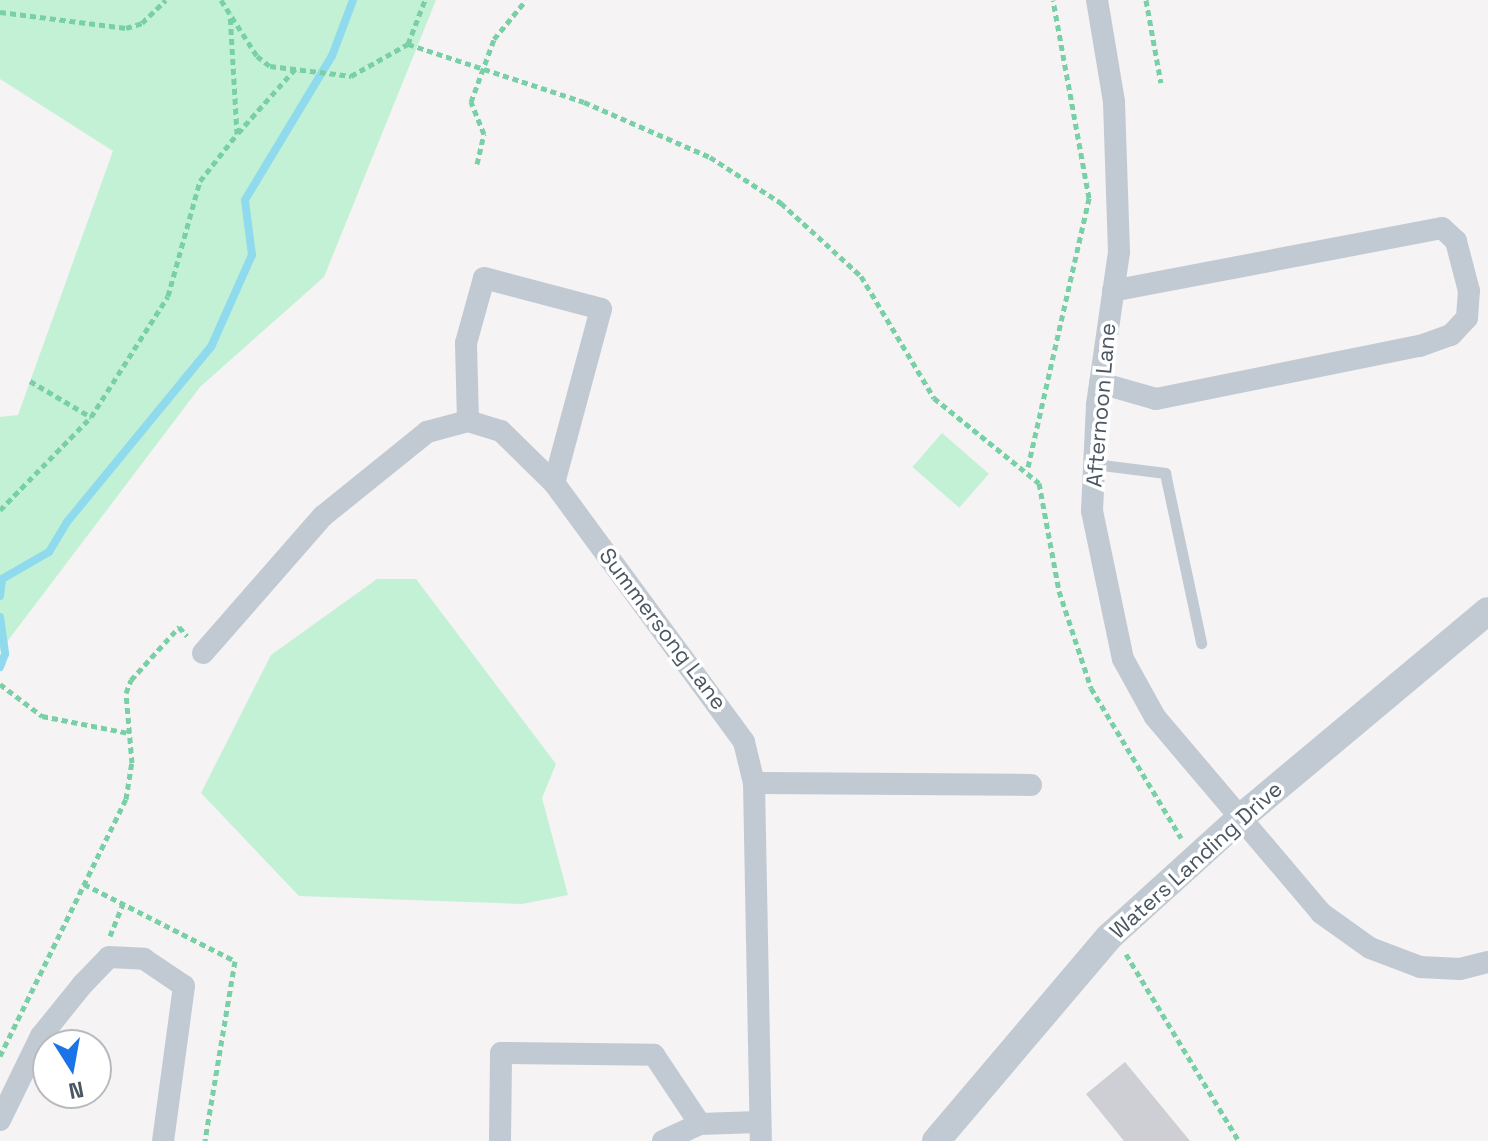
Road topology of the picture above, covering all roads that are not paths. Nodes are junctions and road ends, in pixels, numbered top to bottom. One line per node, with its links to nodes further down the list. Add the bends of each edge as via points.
1 (1097, 0): 2 (street, Afternoon Lane, via 1114,102 1119,252)
2 (1113, 291): 3 (street, Afternoon Lane); 3 (street, via 1442,228 1456,241 1469,291 1467,318 1451,335 1420,346 1156,399)
3 (1100, 383): 5 (street, Afternoon Lane)
4 (468, 421): 6 (street, Summersong Lane, via 501,431); 6 (street, via 466,343 484,278 601,309); 9 (street, via 427,432 323,516)
5 (1094, 464): 8 (lane, via 1165,473); 12 (street, Afternoon Lane, via 1092,511 1123,659 1155,717)
6 (554, 483): 10 (street, Summersong Lane, via 724,709 744,742)
7 (1488, 611): 12 (street, Waters Landing Drive)
8 (1201, 643)
9 (203, 653)
10 (754, 783): 11 (street); 16 (street, Summersong Lane)
11 (1031, 785)
12 (1239, 819): 13 (street, Afternoon Lane, via 1321,913 1370,948 1420,967 1460,969); 20 (street, Waters Landing Drive, via 1109,937)
13 (1488, 962)
14 (0, 1120): 17 (street, via 41,1036 83,984 109,957 144,959 184,986)
15 (700, 1124): 16 (street, Summersong Lane); 18 (street, via 654,1055 501,1053); 19 (street, Summersong Lane)
16 (760, 1132)
17 (163, 1141)
18 (500, 1141)
19 (663, 1141)
20 (936, 1141)

